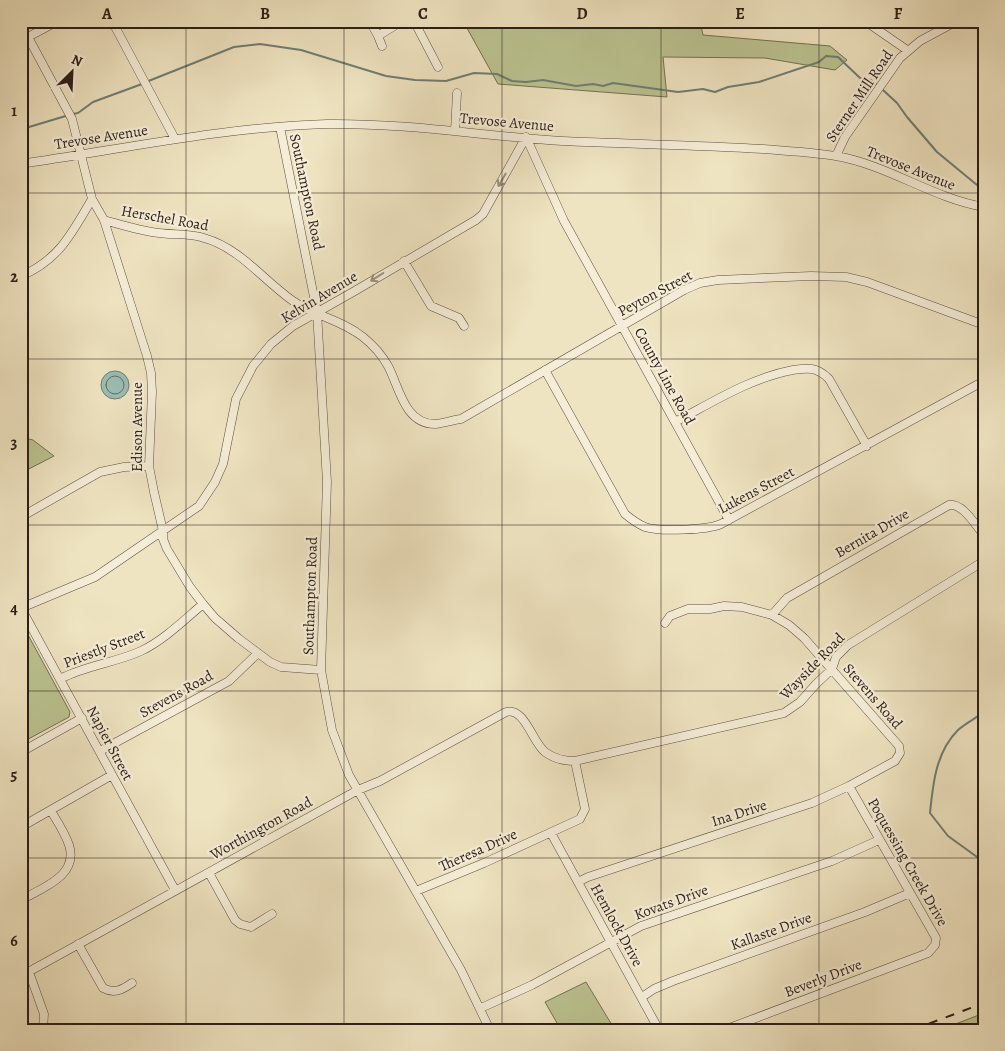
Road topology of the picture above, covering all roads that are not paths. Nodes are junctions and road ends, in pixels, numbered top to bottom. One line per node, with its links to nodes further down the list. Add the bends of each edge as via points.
1 (58, 21): 8 (street)
2 (112, 21): 17 (street)
3 (370, 21): 9 (street)
4 (402, 21): 9 (street)
5 (414, 21): 12 (street)
6 (865, 21): 11 (street)
7 (957, 21): 11 (street, Sterner Mill Road)
8 (25, 34): 18 (street, Edison Avenue, via 71,116)
9 (378, 36): 10 (street)
10 (382, 46)
11 (907, 50): 19 (street, Sterner Mill Road, via 845,137)
12 (438, 67)
13 (457, 93): 15 (street)
14 (280, 127): 15 (street, Trevose Avenue, via 359,124); 17 (street, Trevose Avenue); 26 (street, Southampton Road)
15 (455, 131): 16 (street, Trevose Avenue)
16 (526, 137): 19 (street, Trevose Avenue, via 748,148); 24 (street, Kelvin Avenue, one-way to 24, via 483,214); 29 (street, County Line Road, via 564,221)
17 (175, 139): 18 (street, Trevose Avenue)
18 (81, 155): 20 (street, Trevose Avenue); 21 (street, Edison Avenue)
19 (836, 156): 22 (street, Trevose Avenue, via 870,164 946,197)
20 (21, 164)
21 (92, 199): 23 (street, Edison Avenue); 25 (street, via 62,248 48,261)
22 (984, 207)
23 (104, 220): 26 (street, Herschel Road, via 146,232 194,236 217,242 238,255 293,301); 35 (street, Edison Avenue, via 151,373)
24 (404, 261): 26 (street, Kelvin Avenue, one-way to 26); 28 (street, via 431,306 459,318)
25 (21, 276)
26 (317, 312): 32 (street, Herschel Road, via 351,328 372,346 388,366 404,404); 38 (street, Kelvin Avenue, via 271,344 253,366 236,399 223,464 215,482 199,506); 47 (street, Southampton Road, via 327,482)
27 (984, 325): 29 (street, Peyton Street, via 862,280 826,276 706,282 684,290)
28 (464, 326)
29 (622, 326): 30 (street, Peyton Street); 33 (street, County Line Road)
30 (545, 370): 32 (street, Peyton Street, via 461,419 435,424); 37 (street, Lukens Street, via 630,519 658,529 714,527)
31 (984, 381): 34 (street, Lukens Street)
32 (417, 417)
33 (675, 422): 34 (street, via 757,380 810,368 829,379); 37 (street, County Line Road)
34 (867, 446): 37 (street, Lukens Street)
35 (149, 466): 36 (street, via 100,472); 38 (street, Edison Avenue)
36 (21, 517)
37 (729, 520)
38 (163, 531): 41 (street, Edison Avenue, via 167,549); 42 (street, Kelvin Avenue, via 95,577)
39 (984, 535): 43 (street, Bernita Drive, via 961,509 949,504 787,598)
40 (984, 561): 46 (street, Wayside Road, via 848,645 836,658)
41 (203, 604): 45 (street, Edison Avenue); 48 (street, Priestly Street, via 157,642 139,652 76,671)
42 (21, 608): 48 (street, Napier Street)
43 (772, 615): 44 (street, Stevens Road, via 724,606 681,611 670,616); 46 (street, Stevens Road, via 804,638)
44 (666, 623)
45 (258, 653): 47 (street, Edison Avenue, via 281,667); 50 (street, Stevens Road, via 229,681)
46 (832, 669): 52 (street, Stevens Road, via 899,746); 53 (street, Wayside Road, via 800,702 784,713)
47 (322, 670): 56 (street, Southampton Road, via 332,730)
48 (60, 680): 49 (street, Napier Street)
49 (82, 718): 50 (street, Napier Street); 51 (street)
50 (100, 751): 54 (street, Napier Street)
51 (21, 752)
52 (900, 754): 55 (street, Ina Drive, via 895,761)
53 (575, 761): 56 (street, Worthington Road, via 545,752 524,721 511,710); 59 (street, via 585,812 580,819)
54 (112, 775): 57 (street); 63 (street, Napier Street)
55 (849, 786): 60 (street, Poquessing Creek Drive); 62 (street, Ina Drive, via 812,803)
56 (358, 790): 61 (street, Worthington Road); 64 (street, Southampton Road)
57 (51, 810): 58 (street); 66 (street, via 69,844 69,864 63,875)
58 (21, 827)
59 (551, 833): 62 (street, Hemlock Drive); 64 (street, Theresa Drive)
60 (879, 840): 65 (street, Poquessing Creek Drive); 68 (street, Kovats Drive, via 832,861 641,926)
61 (208, 873): 63 (street, Worthington Road); 67 (street, via 240,924 251,927)
62 (578, 882): 68 (street, Hemlock Drive)
63 (175, 890): 69 (street, Worthington Road)
64 (416, 891): 74 (street, Southampton Road)
65 (910, 893): 70 (street, Poquessing Creek Drive, via 936,938); 73 (street, Kallaste Drive, via 673,981)
66 (21, 900)
67 (272, 914)
68 (610, 942): 73 (street, Hemlock Drive); 74 (street, Kovats Drive, via 532,985)
69 (78, 944): 71 (street, Worthington Road); 72 (street, via 103,988 115,992)
70 (931, 951): 78 (street, Beverly Drive)
71 (25, 974): 75 (street, via 44,1014)
72 (132, 983)
73 (642, 997): 77 (street, Hemlock Drive)
74 (480, 1008): 76 (street, Southampton Road)
75 (43, 1030)
76 (490, 1030)
77 (659, 1030)
78 (724, 1030)

